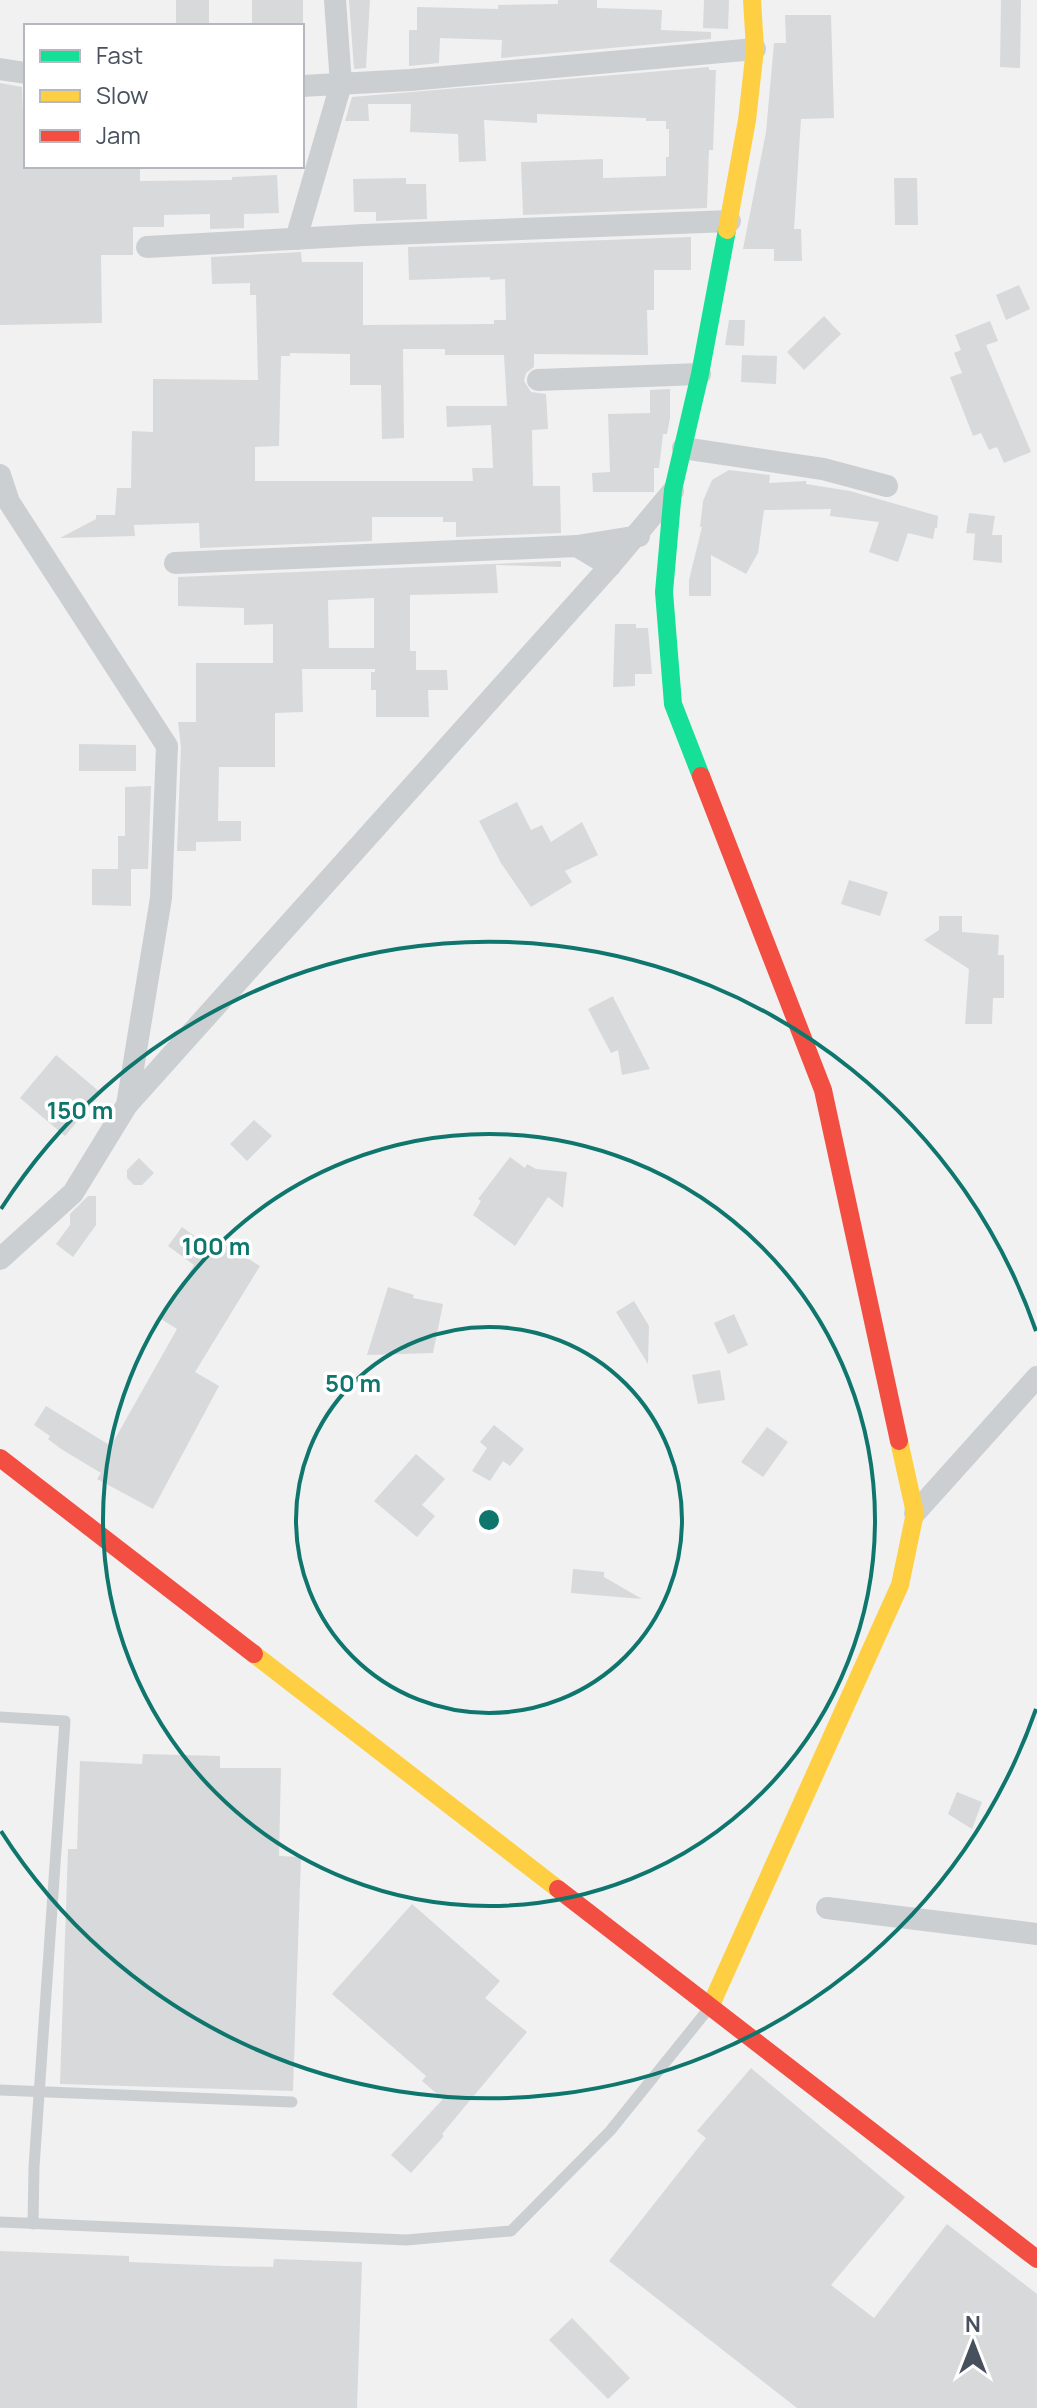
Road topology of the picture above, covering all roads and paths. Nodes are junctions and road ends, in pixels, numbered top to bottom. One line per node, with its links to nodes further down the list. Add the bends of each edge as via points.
1 (335, 0): 6 (street)
2 (752, 0): 3 (street)
3 (755, 49): 6 (street); 8 (street)
4 (0, 69): 5 (street)
5 (24, 73)
6 (341, 84): 7 (street); 9 (street)
7 (304, 86)
8 (730, 221): 9 (street); 11 (street)
9 (296, 239): 10 (street)
10 (147, 247)
11 (700, 374): 12 (street); 13 (street)
12 (538, 380)
13 (683, 448): 15 (street, via 823,469); 16 (street)
14 (0, 475): 22 (street, via 9,502 167,746 161,898)
15 (887, 486)
16 (673, 490): 17 (street); 18 (street)
17 (669, 533): 18 (street); 26 (street, via 664,592 673,704 823,1090)
18 (635, 536): 19 (street); 21 (street)
19 (577, 546): 20 (street); 21 (street)
20 (175, 563)
21 (610, 566): 22 (street)
22 (127, 1105): 23 (street, via 73,1193)
23 (0, 1259)
24 (1037, 1377): 26 (street)
25 (0, 1458): 30 (street)
26 (915, 1513): 30 (street, via 900,1585)
27 (0, 1717): 32 (lane, via 65,1721)
28 (827, 1908): 29 (street)
29 (1037, 1934)
30 (710, 2007): 35 (lane, via 610,2131 511,2231 406,2240); 36 (street)
31 (0, 2090): 32 (lane)
32 (40, 2091): 33 (lane); 35 (lane)
33 (292, 2102)
34 (0, 2222): 35 (lane)
35 (33, 2224)
36 (1037, 2259)

